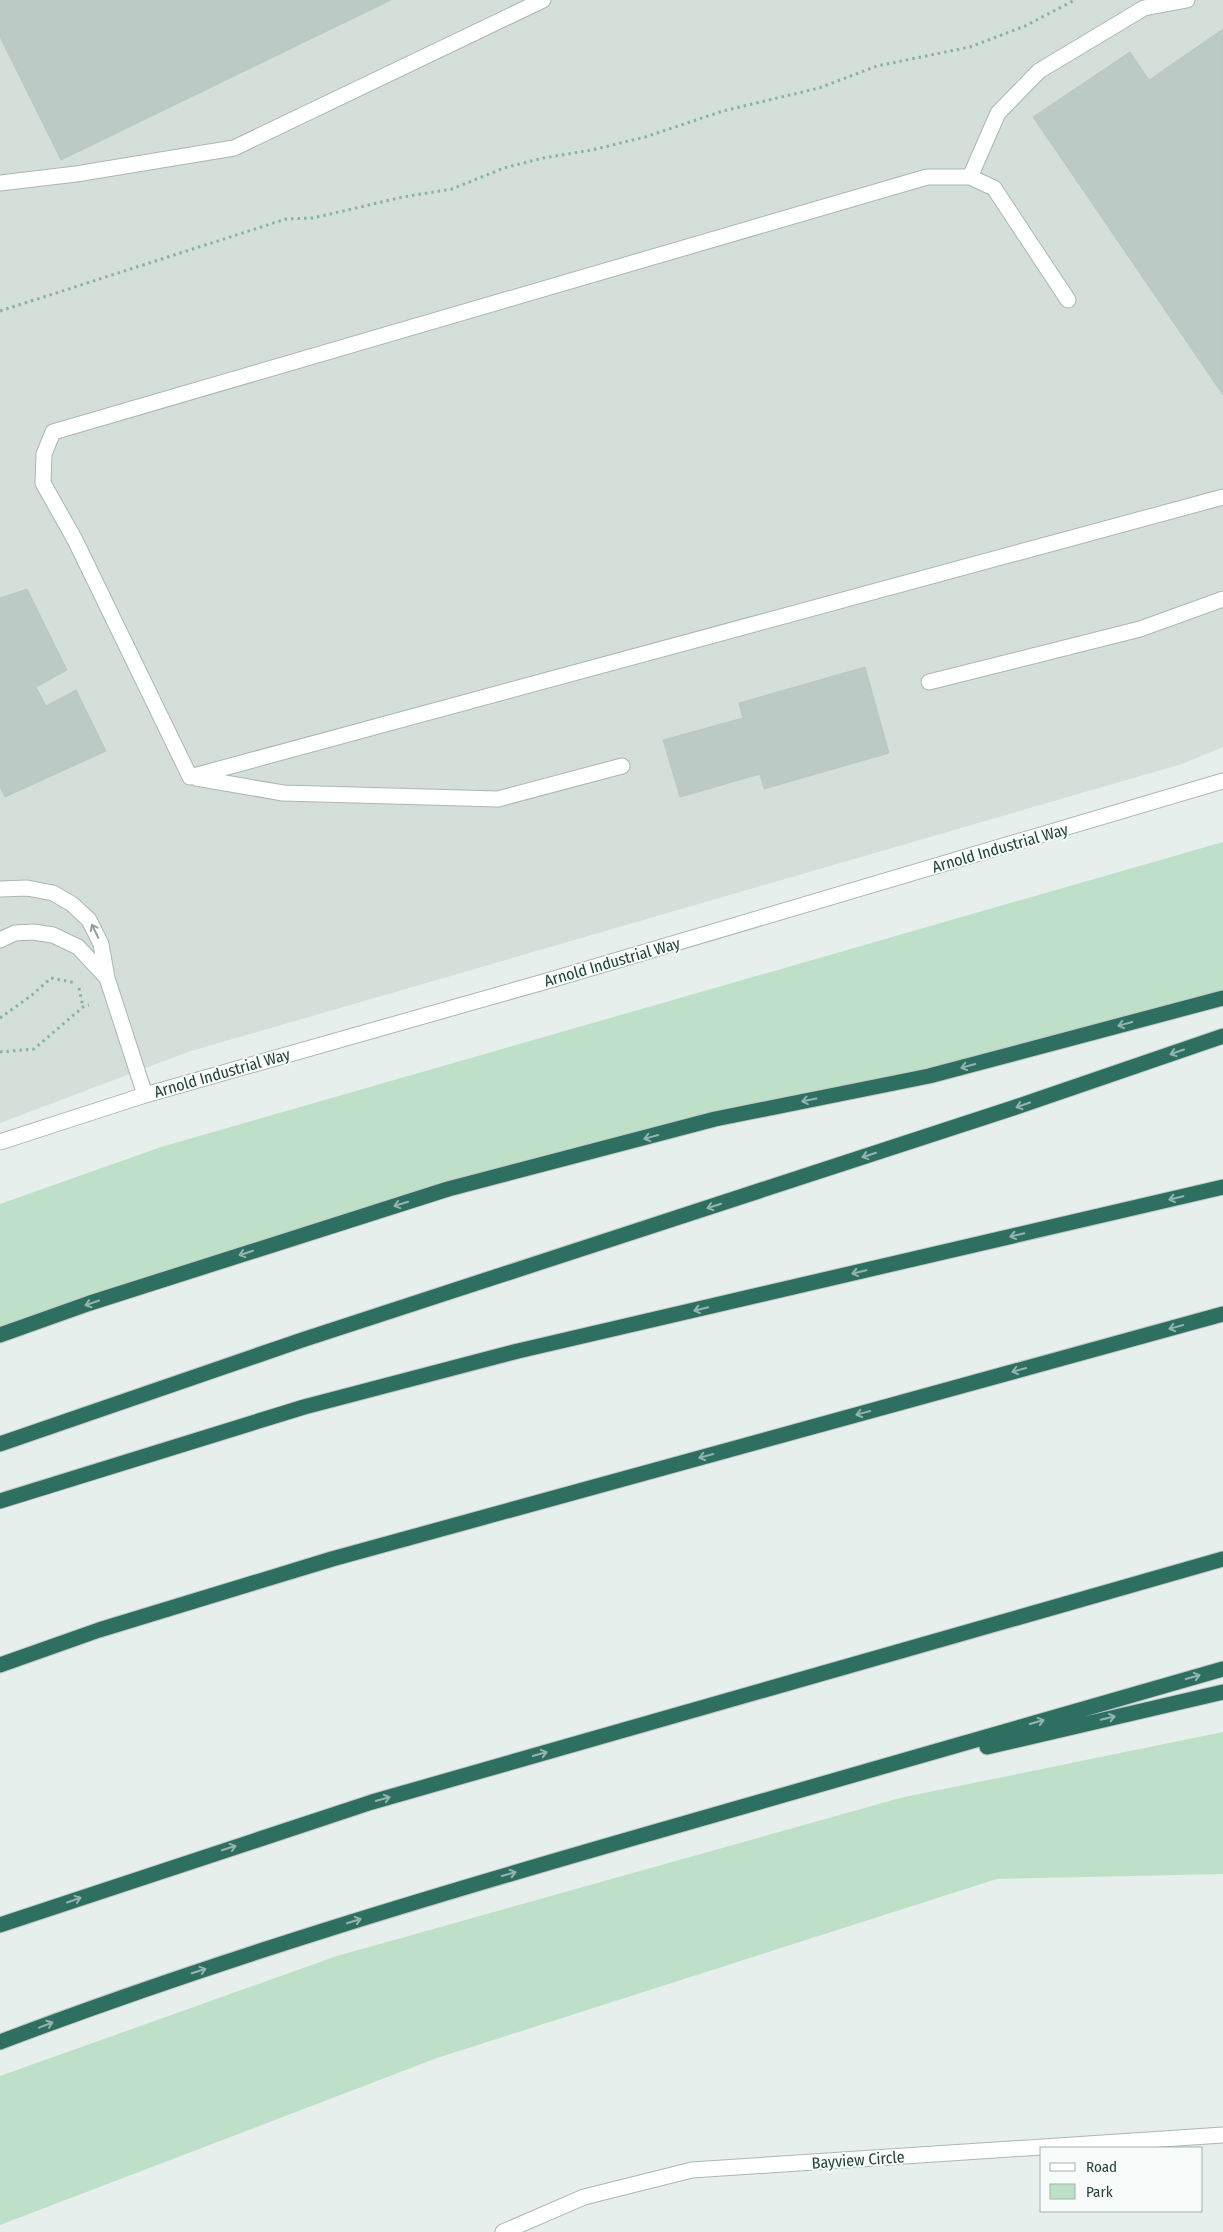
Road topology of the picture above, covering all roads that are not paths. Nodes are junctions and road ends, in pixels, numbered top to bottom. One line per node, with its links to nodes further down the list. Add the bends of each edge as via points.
1 (543, 0): 4 (street, via 234,148)
2 (1187, 0): 3 (street, via 1144,8 1039,71 998,113)
3 (970, 177): 5 (street, via 994,188); 10 (street, via 926,177 53,432 44,454 43,483)
4 (0, 183)
5 (1068, 300)
6 (1223, 497): 10 (street)
7 (1223, 599): 8 (street, via 1140,629)
8 (929, 682)
9 (622, 766): 10 (street, via 498,799 283,793)
10 (190, 777)
11 (1223, 782): 17 (street, Arnold Industrial Way, via 556,979)
12 (0, 890): 14 (street, one-way to 12, via 101,944 89,920 72,904 53,893 27,888)
13 (0, 940): 14 (street, via 15,933 53,936 78,947)
14 (107, 978): 17 (street)
15 (1223, 998): 21 (highway, one-way to 21, via 929,1076 715,1120 448,1189 90,1303)
16 (1223, 1036): 22 (highway, one-way to 22, via 1014,1108 293,1343)
17 (145, 1095): 18 (street, Arnold Industrial Way)
18 (0, 1142)
19 (1223, 1187): 23 (highway, one-way to 23, via 508,1353 304,1407)
20 (1223, 1314): 25 (highway, one-way to 25, via 332,1559 99,1630)
21 (0, 1335)
22 (0, 1444)
23 (0, 1501)
24 (1223, 1560): 29 (highway, one-way to 24, via 372,1802)
25 (0, 1665)
26 (1223, 1669): 28 (highway, one-way to 26)
27 (1223, 1692): 28 (highway, one-way to 27)
28 (789, 1794): 30 (highway, one-way to 28, via 93,2007 302,1937)
29 (0, 1925)
30 (0, 2042)
31 (1223, 2135): 33 (street, Bayview Circle)
32 (1040, 2147): 34 (street, Bayview Circle, via 692,2170 584,2197)
33 (1041, 2147)
34 (503, 2232)

